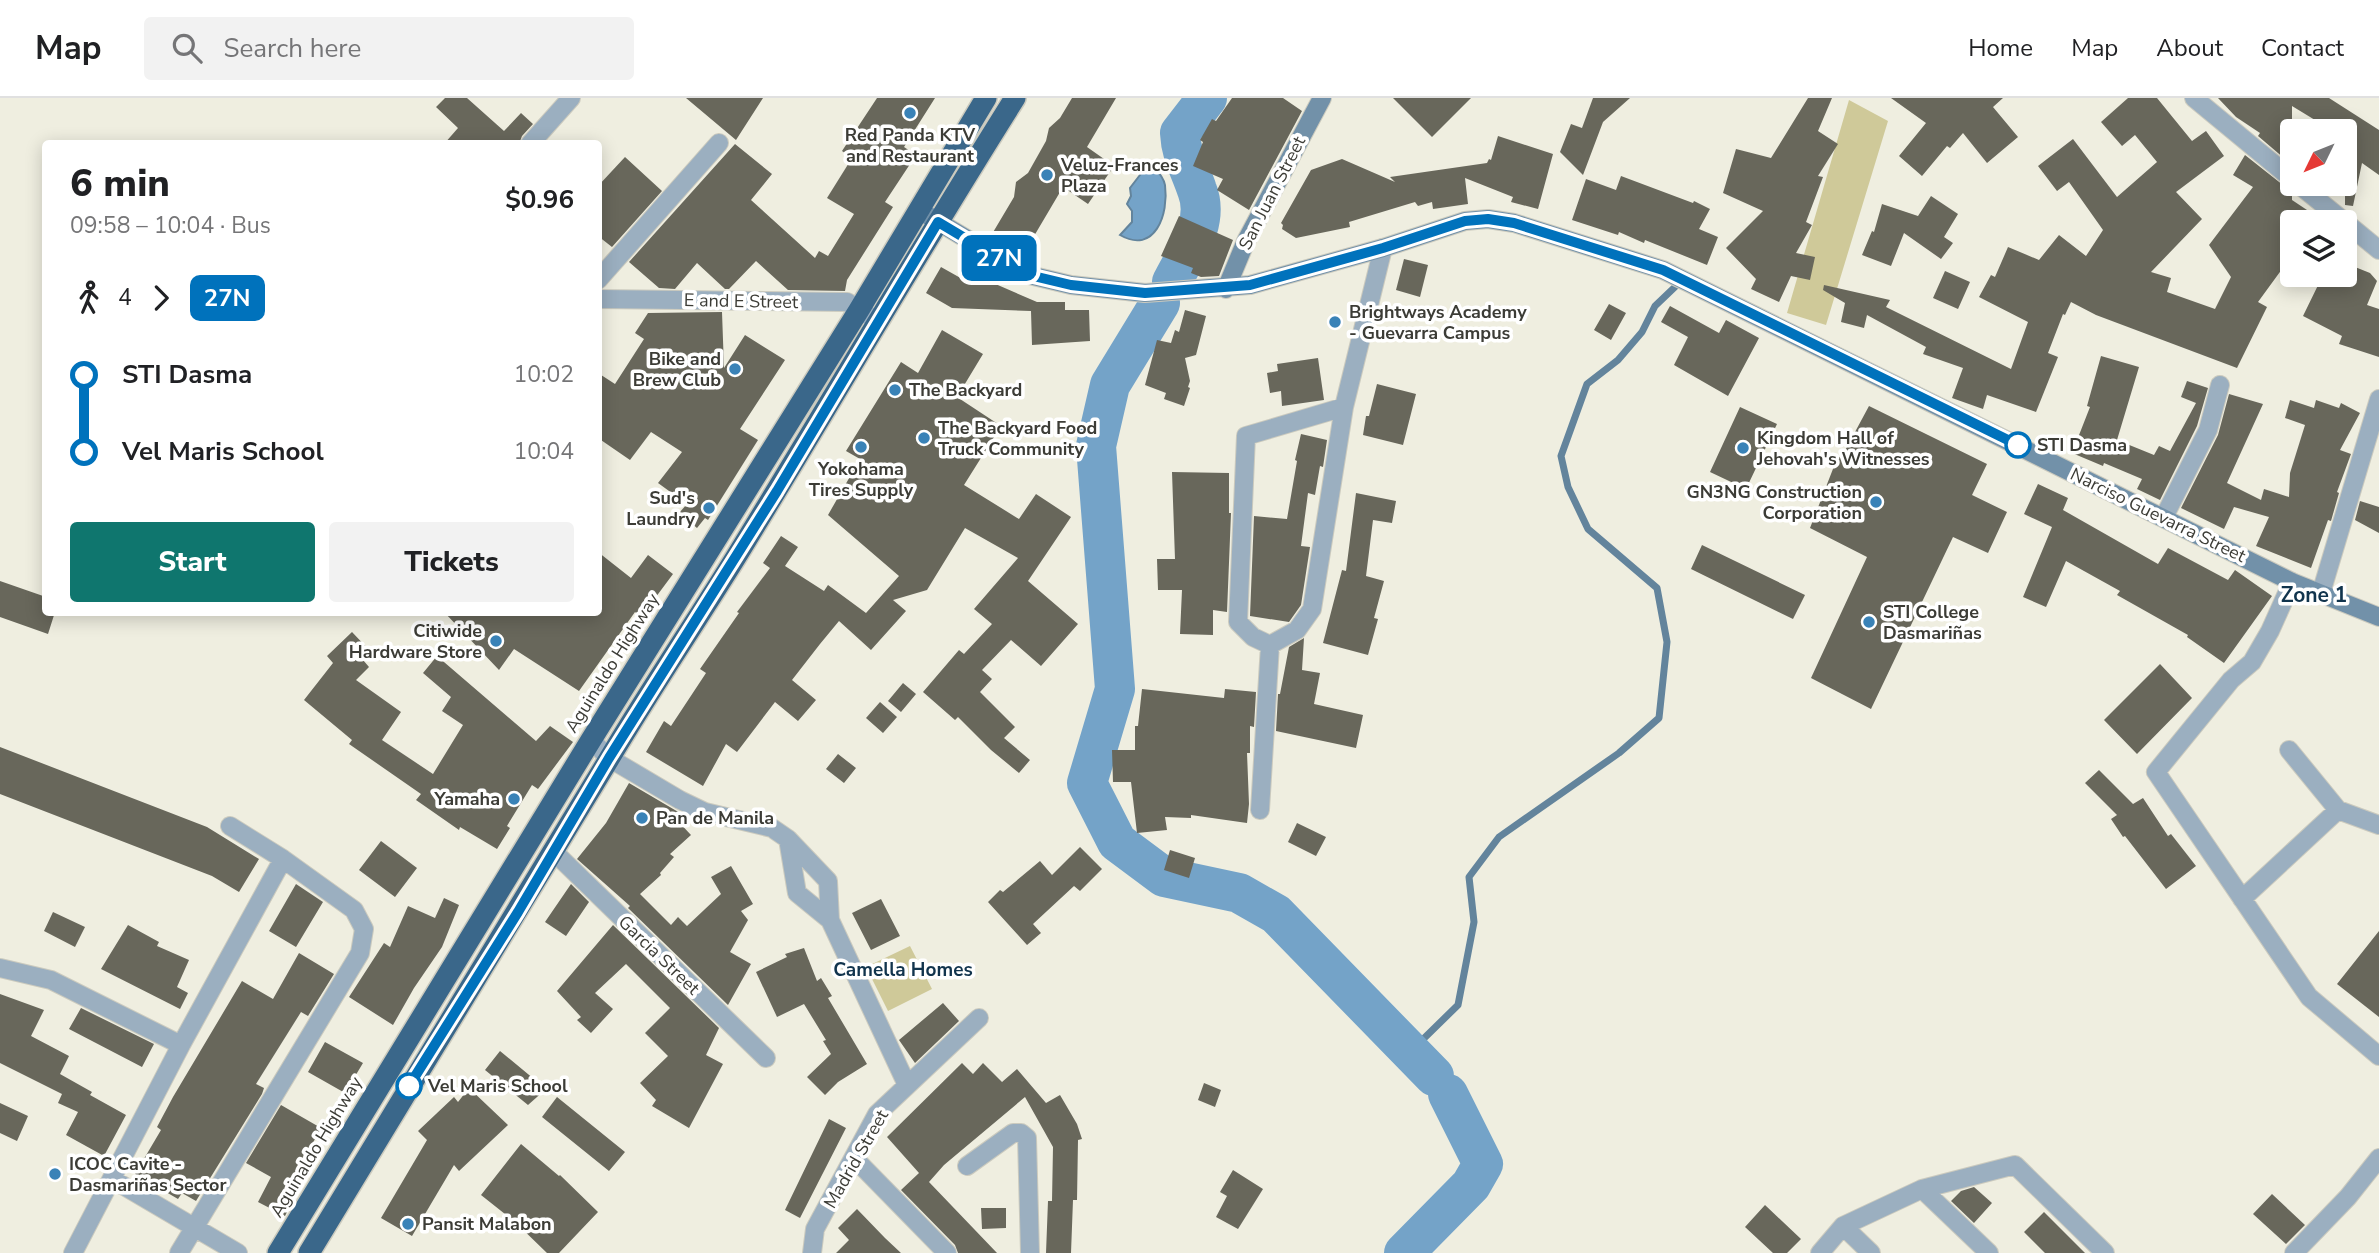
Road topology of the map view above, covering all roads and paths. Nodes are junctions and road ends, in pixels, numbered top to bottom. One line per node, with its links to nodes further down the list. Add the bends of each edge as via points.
1 (571, 98): 6 (street)
2 (986, 98): 10 (highway, Aguinaldo Highway)
3 (1014, 98): 12 (highway, Aguinaldo Highway)
4 (1322, 98): 17 (street, San Juan Street, via 1246,241)
5 (2194, 98): 8 (street)
6 (534, 140)
7 (719, 143): 16 (street)
8 (2280, 169)
9 (2313, 196): 11 (street)
10 (918, 210): 12 (street, Narciso Guevarra Street); 19 (highway, Aguinaldo Highway)
11 (2330, 210)
12 (938, 222): 17 (street, Narciso Guevarra Street, via 1025,274 1051,281 1145,293); 19 (highway, Aguinaldo Highway)
13 (2357, 232): 15 (street)
14 (1383, 248): 17 (street, Narciso Guevarra Street); 22 (street); 23 (street, Narciso Guevarra Street, via 1465,221 1488,219 1663,270)
15 (2379, 250)
16 (602, 276)
17 (1226, 289)
18 (602, 299): 19 (street, E and E Street, via 847,302)
19 (869, 315): 28 (highway, Aguinaldo Highway); 30 (highway, Aguinaldo Highway, via 736,557)
20 (2220, 385): 23 (street, via 2208,430)
21 (2378, 403): 25 (street)
22 (1344, 407): 27 (street, via 1312,609 1297,630); 27 (street, via 1246,436 1238,622)
23 (2164, 517): 24 (street, Narciso Guevarra Street)
24 (2292, 582): 25 (street, Narciso Guevarra Street); 38 (street, via 2252,662 2231,680 2156,772)
25 (2321, 593): 26 (street, Narciso Guevarra Street)
26 (2379, 617)
27 (1270, 645): 31 (street)
28 (591, 740): 30 (street); 56 (highway, Aguinaldo Highway)
29 (2289, 750): 32 (street)
30 (609, 758): 35 (street, via 705,811 772,828); 36 (highway, Aguinaldo Highway)
31 (1260, 810)
32 (2338, 810): 33 (street); 38 (street)
33 (2379, 825)
34 (229, 826): 37 (street)
35 (788, 839): 39 (street, via 828,881); 39 (street, via 797,893)
36 (552, 851): 44 (street, Garcia Street); 57 (highway, Aguinaldo Highway)
37 (283, 859): 42 (street); 52 (street, via 355,910 364,929 360,953)
38 (2242, 899): 43 (street, via 2309,997)
39 (830, 920): 45 (street)
40 (0, 968): 42 (street, via 51,980)
41 (979, 1018): 45 (street, Madrid Street)
42 (181, 1045): 49 (street)
43 (2379, 1056)
44 (766, 1058)
45 (907, 1085): 47 (street, Madrid Street, via 877,1114)
46 (2379, 1158): 65 (street)
47 (855, 1159): 58 (street, Madrid Street, via 816,1229); 59 (street)
48 (967, 1166): 60 (street, via 1013,1133 1027,1138)
49 (112, 1179): 52 (street); 53 (street)
50 (1922, 1189): 51 (street); 63 (street); 64 (street, via 2015,1165)
51 (1843, 1226): 61 (street); 62 (street)
52 (195, 1228): 54 (street); 55 (street)
53 (72, 1253)
54 (179, 1253)
55 (238, 1253)
56 (278, 1253)
57 (309, 1253)
58 (812, 1253)
59 (947, 1253)
60 (1030, 1253)
61 (1820, 1253)
62 (1871, 1253)
63 (1989, 1253)
64 (2105, 1253)
65 (2294, 1253)

